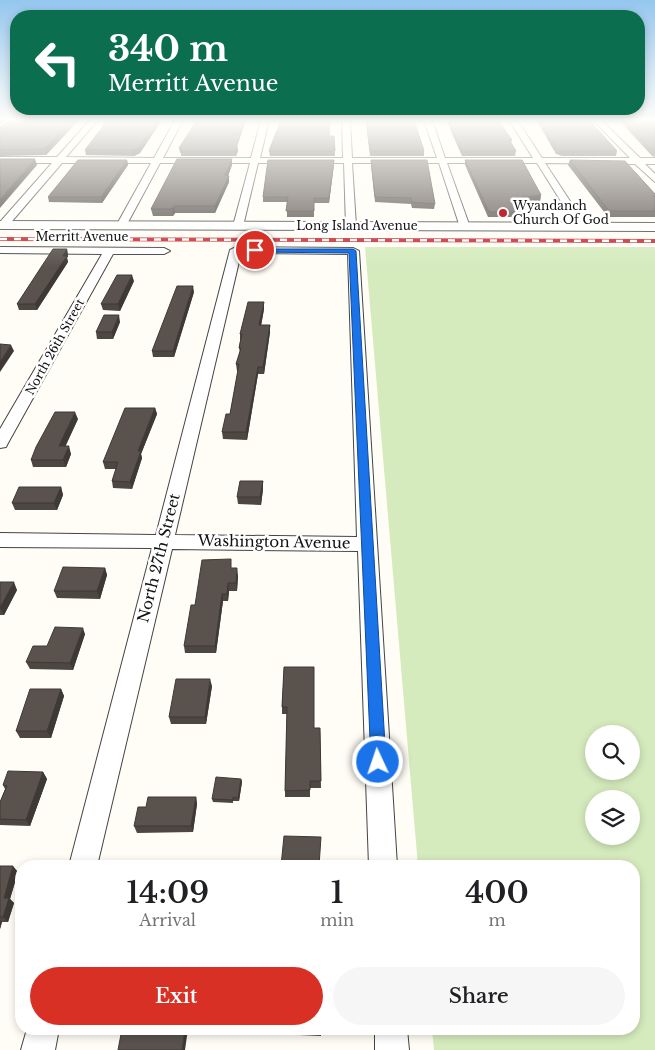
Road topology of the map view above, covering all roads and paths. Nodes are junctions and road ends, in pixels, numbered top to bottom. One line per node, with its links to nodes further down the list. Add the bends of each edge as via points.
1 (52, 169): 9 (street)
2 (152, 169): 10 (street)
3 (253, 169): 11 (street)
4 (348, 169): 12 (street)
5 (445, 169): 13 (street)
6 (545, 169): 14 (street)
7 (646, 169): 8 (street)
8 (655, 179)
9 (1, 225): 10 (street, Long Island Avenue)
10 (121, 226): 11 (street, Long Island Avenue)
11 (238, 226): 12 (street, Long Island Avenue)
12 (351, 226): 13 (street, Long Island Avenue)
13 (464, 226): 14 (street, Long Island Avenue)
14 (582, 227): 15 (street, Long Island Avenue)
15 (655, 227)
16 (0, 250): 17 (street, Merritt Avenue)
17 (108, 251): 18 (street, Merritt Avenue); 20 (street, North 26th Street)
18 (164, 251)
19 (353, 251): 22 (street, North 27th Street, via 236,250); 23 (street)
20 (0, 443)
21 (0, 540): 22 (street, Washington Avenue)
22 (164, 541): 23 (street, Washington Avenue); 24 (street, North 27th Street)
23 (368, 544): 25 (street)
24 (84, 860)
25 (383, 860)
26 (42, 1035): 28 (street)
27 (391, 1035): 29 (street)
28 (38, 1050)
29 (392, 1050)

